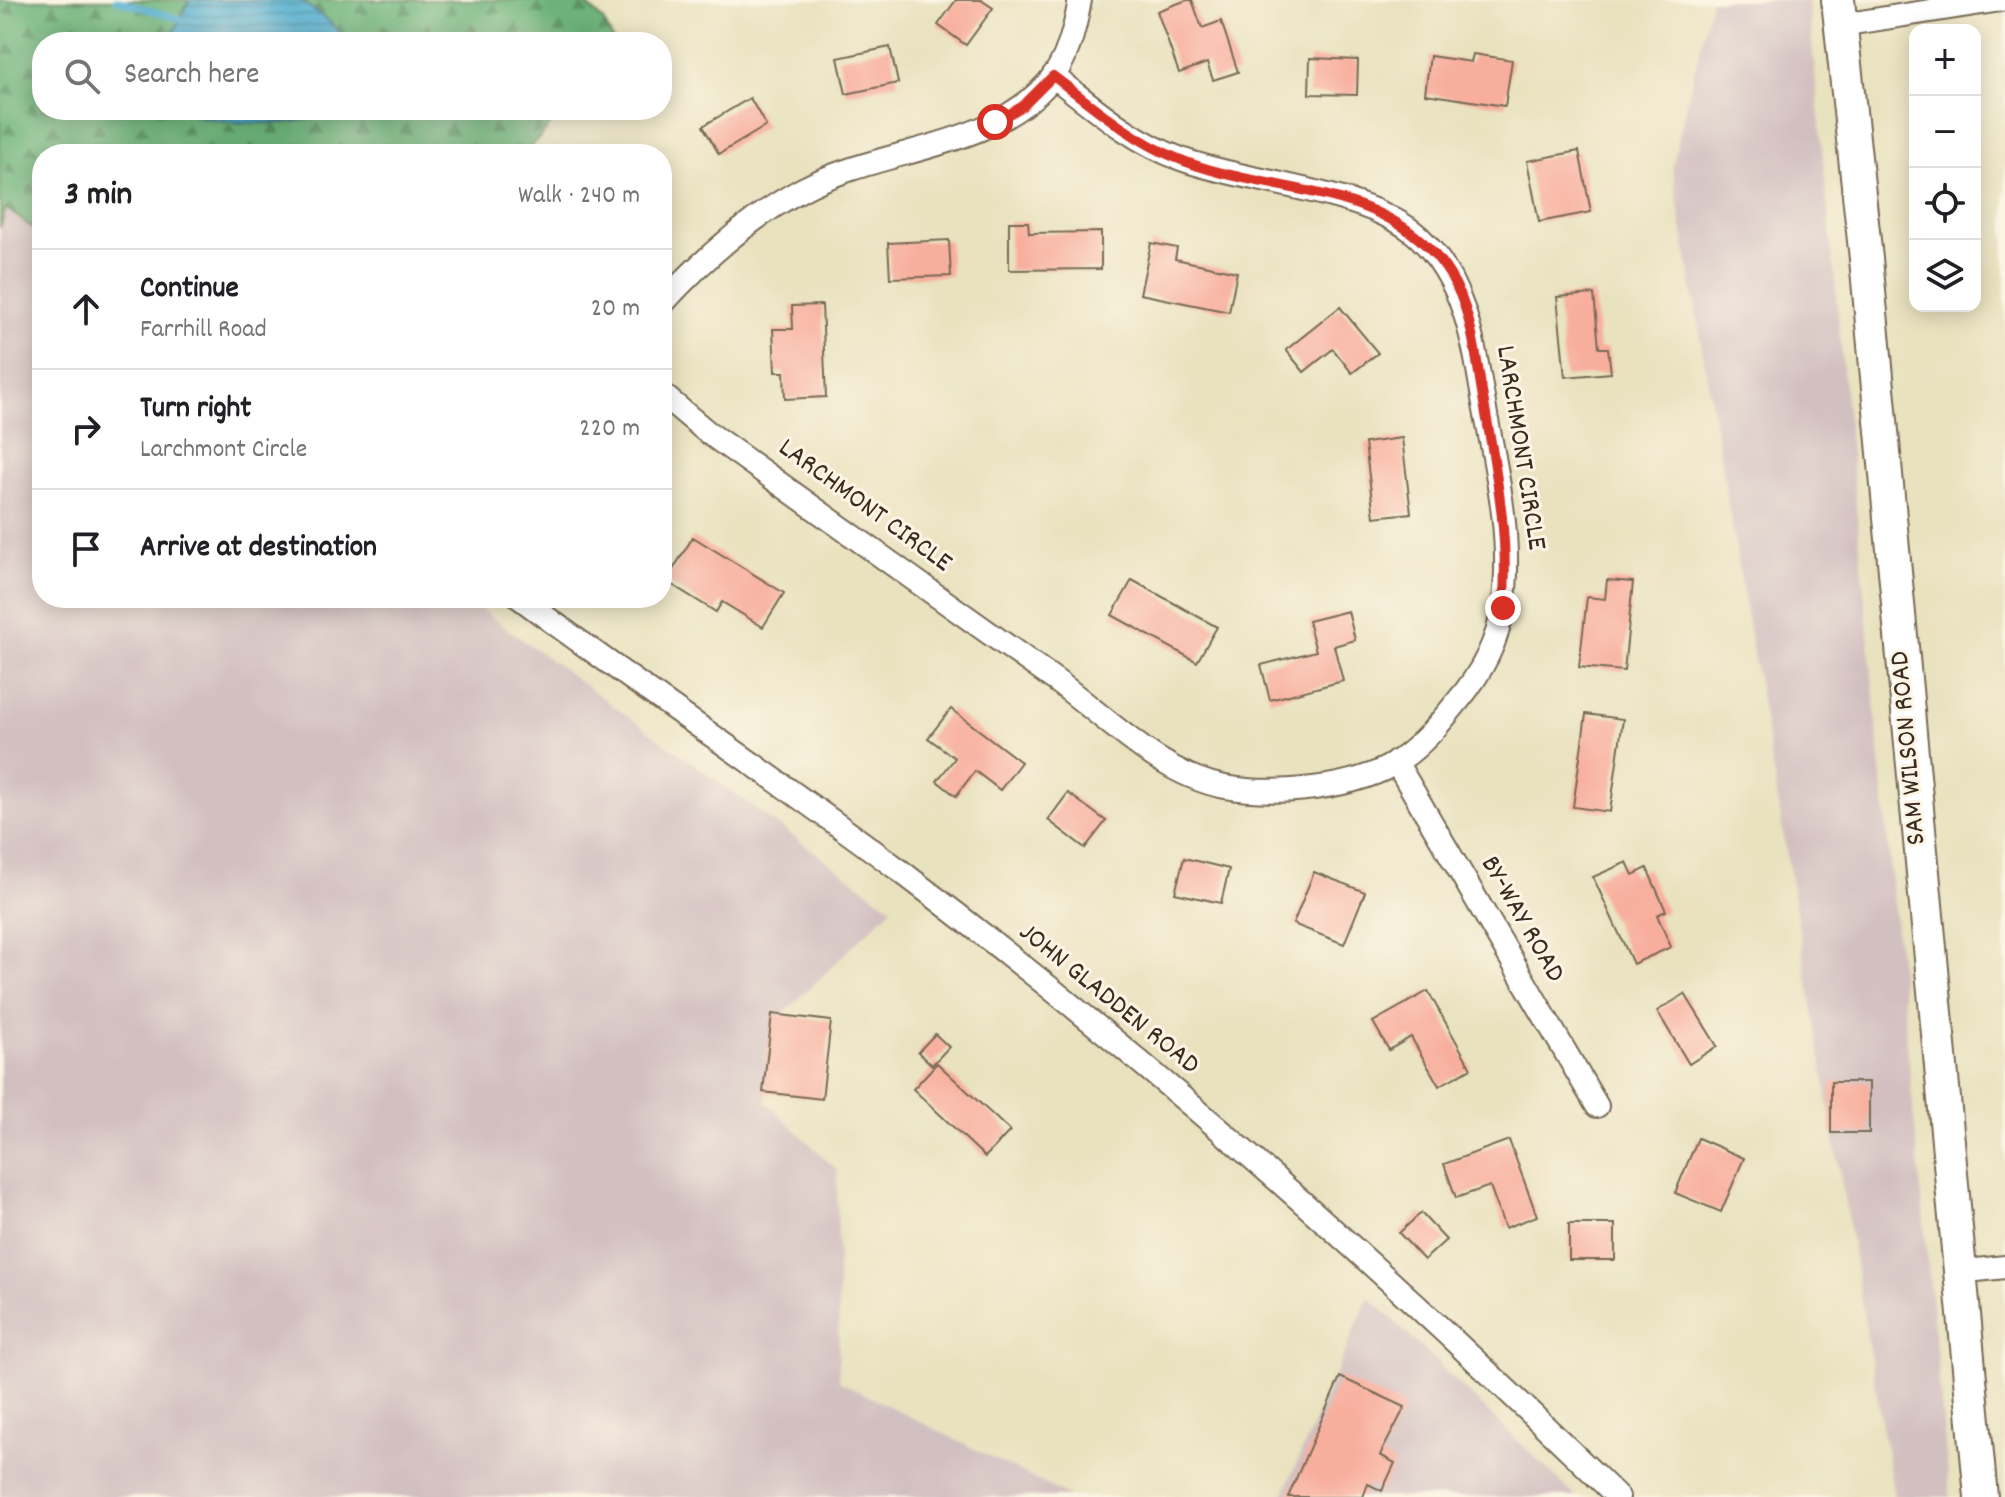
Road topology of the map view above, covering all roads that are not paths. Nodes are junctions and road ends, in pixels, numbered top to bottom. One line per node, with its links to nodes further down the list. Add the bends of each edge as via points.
1 (1080, 0): 4 (street)
2 (2001, 0): 3 (street)
3 (1839, 12): 11 (street, SAM WILSON ROAD)
4 (1053, 76): 5 (street, via 1023,106 995,122 804,189 740,230); 8 (street, LARCHMONT CIRCLE, via 1112,121 1174,157 1374,208 1420,238 1451,275 1472,338 1493,451 1505,544 1503,608 1484,665 1470,687 1434,731)
5 (672, 295)
6 (672, 402): 8 (street, LARCHMONT CIRCLE, via 1166,763 1194,778 1224,787 1290,790 1361,777)
7 (534, 608): 12 (street, JOHN GLADDEN ROAD, via 896,868 1188,1103 1380,1269)
8 (1396, 762): 9 (street, BY-WAY ROAD)
9 (1597, 1106)
10 (2005, 1267): 11 (street)
11 (1958, 1272): 13 (street, SAM WILSON ROAD)
12 (1618, 1497)
13 (1981, 1497)

